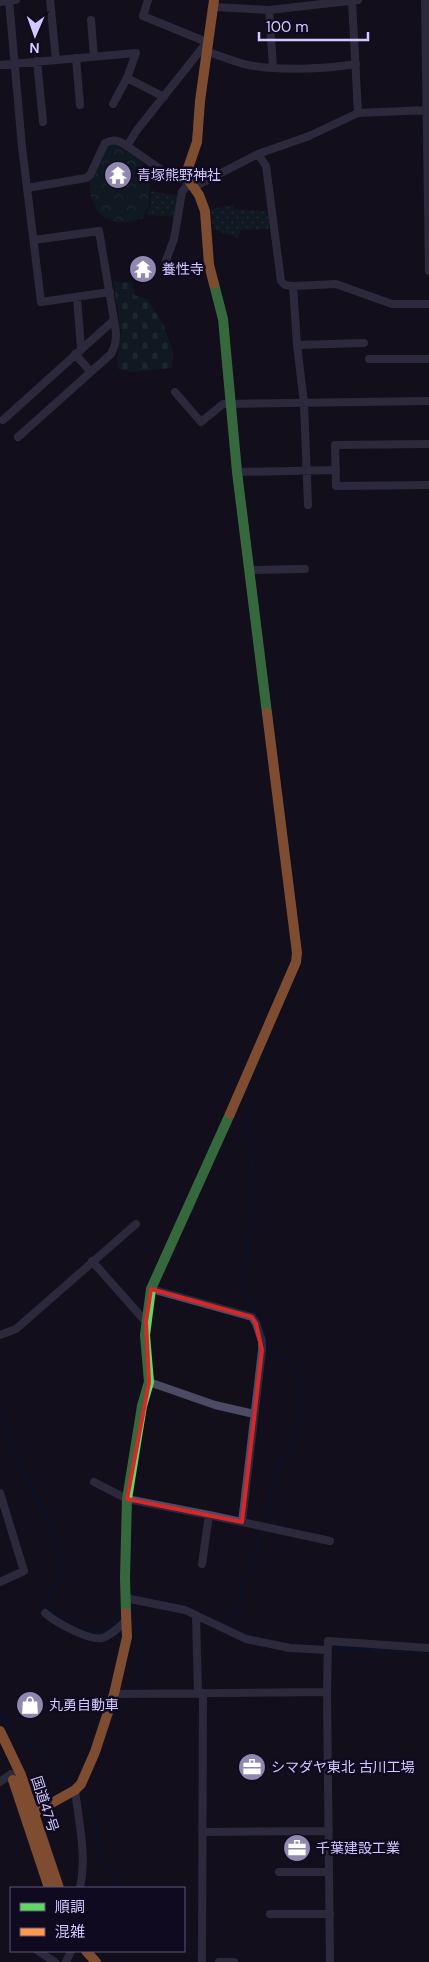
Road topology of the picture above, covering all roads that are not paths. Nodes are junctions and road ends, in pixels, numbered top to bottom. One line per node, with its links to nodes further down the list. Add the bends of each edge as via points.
1 (10, 0): 2 (street); 7 (street); 17 (street)
2 (16, 0)
3 (50, 0): 15 (street)
4 (148, 0): 12 (street, via 144,16)
5 (355, 0): 8 (street); 18 (street)
6 (425, 0): 21 (street)
7 (0, 2)
8 (298, 3): 10 (street)
9 (214, 4): 10 (street); 12 (main road)
10 (269, 10): 20 (street)
11 (91, 20): 13 (street)
12 (208, 48): 20 (street, via 248,64); 23 (street, via 203,47); 31 (main road, via 197,142 187,171)
13 (94, 56): 14 (street); 22 (street, via 136,53)
14 (76, 58): 15 (street); 25 (street)
15 (56, 60): 16 (street)
16 (38, 61): 17 (street); 28 (street)
17 (14, 64): 19 (street); 32 (street)
18 (356, 64): 20 (street); 27 (street)
19 (0, 65)
20 (273, 67)
21 (428, 70): 26 (street)
22 (127, 78): 23 (street); 24 (street)
23 (164, 97): 29 (street)
24 (113, 104)
25 (80, 105)
26 (428, 110): 27 (street); 33 (street)
27 (358, 113): 30 (street, via 309,136)
28 (43, 122)
29 (127, 146): 31 (street, via 163,171); 32 (street, via 120,141 106,142 93,171 86,178)
30 (258, 154): 31 (street); 37 (street, via 266,166 281,281)
31 (192, 184): 35 (street, via 182,192 174,239); 51 (main road, via 205,211 209,266 223,319)
32 (27, 188): 34 (street)
33 (429, 237): 36 (street)
34 (34, 240): 38 (street, via 99,231); 39 (street, via 41,302)
35 (165, 263)
36 (429, 271)
37 (293, 286): 40 (street, via 336,284 392,304); 43 (street)
38 (110, 292): 39 (street); 41 (street)
39 (77, 298): 44 (street)
40 (429, 304)
41 (114, 320): 44 (street); 47 (street, via 114,348)
42 (364, 343): 43 (street)
43 (297, 345): 50 (street)
44 (78, 351): 47 (street); 52 (street)
45 (369, 359): 46 (street)
46 (429, 359)
47 (91, 372): 53 (street)
48 (175, 392): 51 (street, via 201,422 224,404)
49 (429, 401): 50 (street)
50 (304, 403): 51 (street); 55 (street)
51 (230, 404): 57 (main road)
52 (3, 420)
53 (18, 437)
54 (429, 444): 56 (street, via 335,445)
55 (306, 470): 56 (street); 57 (street); 59 (street)
56 (336, 470): 58 (street, via 336,486)
57 (237, 472): 61 (main road)
58 (429, 485)
59 (308, 505)
60 (305, 569): 61 (street)
61 (249, 570): 64 (main road, via 297,945 296,962)
62 (136, 1224): 63 (street)
63 (92, 1261): 65 (street); 66 (street, via 16,1329)
64 (151, 1289): 65 (main road); 68 (street, via 252,1317 262,1341)
65 (146, 1322): 67 (main road)
66 (0, 1335)
67 (148, 1382): 68 (street, via 215,1405); 71 (main road)
68 (254, 1414): 73 (street)
69 (94, 1482): 71 (street)
70 (0, 1493): 76 (street, via 24,1570)
71 (127, 1499): 72 (street); 77 (main road)
72 (209, 1515): 73 (street); 75 (street)
73 (242, 1522): 74 (street)
74 (330, 1541)
75 (202, 1564)
76 (0, 1582)
77 (125, 1598): 79 (main road); 80 (street, via 169,1605)
78 (45, 1613): 79 (street, via 94,1639 108,1636)
79 (126, 1614): 85 (main road, via 125,1649)
80 (196, 1615): 82 (street, via 246,1639 290,1648); 84 (street)
81 (429, 1648): 82 (street, via 328,1641)
82 (327, 1650): 83 (street)
83 (326, 1692): 84 (street); 92 (street)
84 (201, 1693): 85 (street); 93 (street)
85 (114, 1694): 90 (main road, via 95,1752 81,1784)
86 (0, 1731): 91 (main road, 国道47号, via 15,1760)
87 (0, 1750): 88 (main road, 国道47号)
88 (11, 1774): 89 (street); 91 (main road, 国道47号)
89 (0, 1782)
90 (75, 1790): 91 (main road); 98 (street, via 83,1850)
91 (29, 1814): 96 (main road, 国道47号); 97 (main road, 国道47号)
92 (329, 1831): 93 (street); 95 (street)
93 (204, 1832): 104 (street)
94 (279, 1872): 95 (street)
95 (329, 1872): 100 (street)
96 (49, 1887)
97 (59, 1887)
98 (80, 1887)
99 (270, 1914): 100 (street)
100 (330, 1914): 110 (street)
101 (40, 1952): 105 (street)
102 (87, 1952): 106 (main road)
103 (99, 1952): 107 (main road)
104 (203, 1955)
105 (55, 1962)
106 (96, 1962)
107 (107, 1962)
108 (219, 1962): 109 (street)
109 (234, 1962)
110 (330, 1962)

